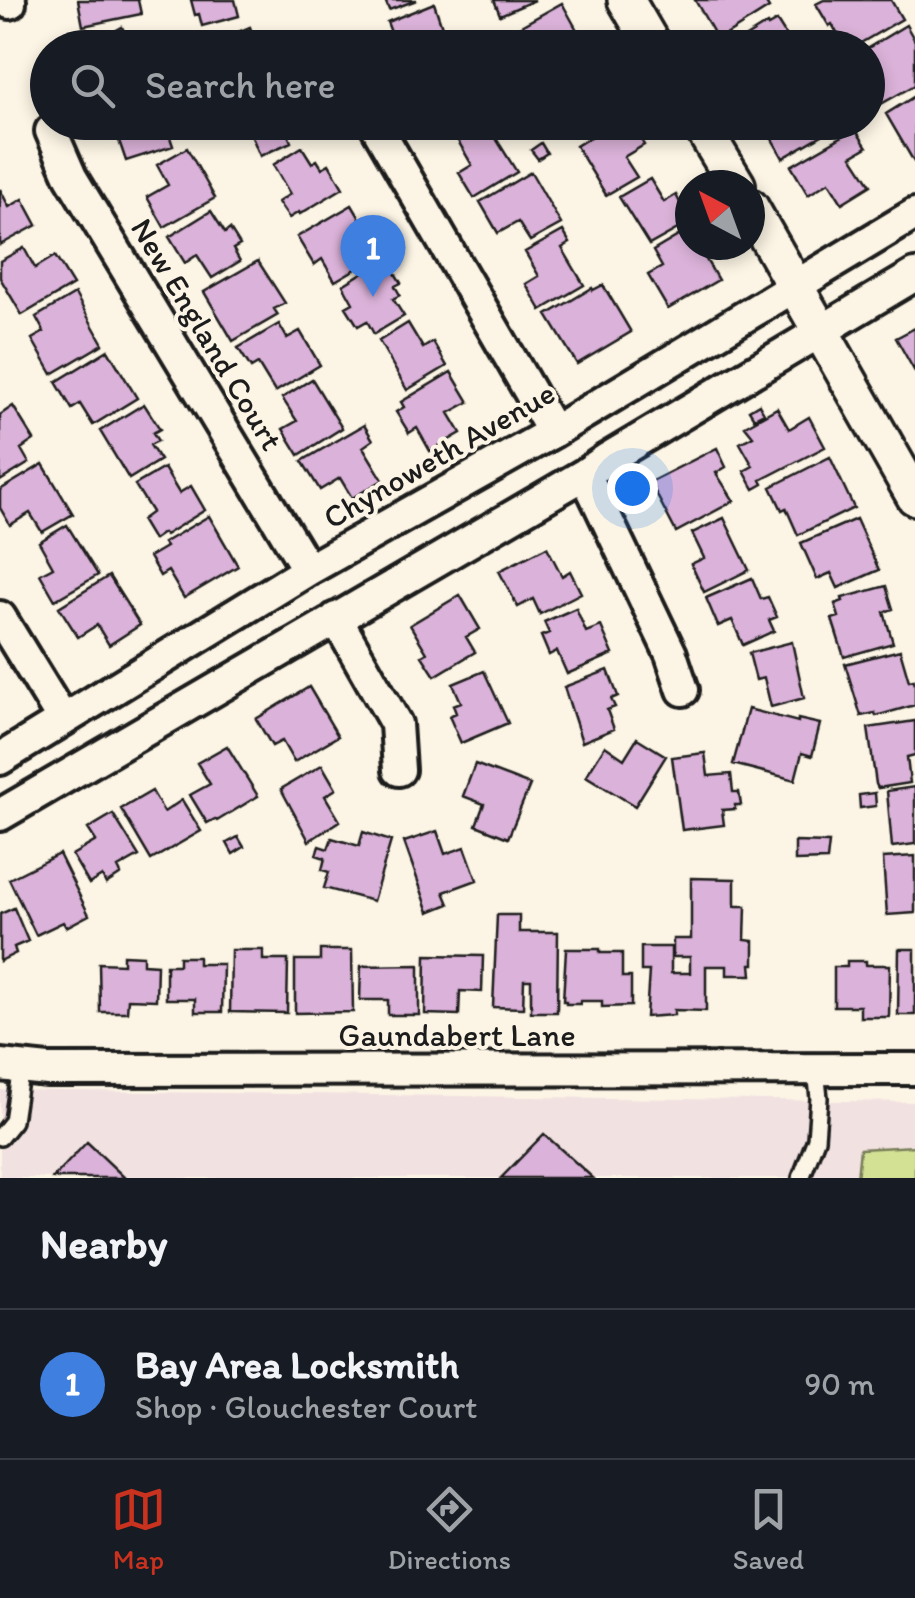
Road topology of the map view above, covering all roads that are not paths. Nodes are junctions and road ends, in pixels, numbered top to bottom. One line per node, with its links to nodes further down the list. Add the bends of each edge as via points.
1 (626, 0): 2 (street)
2 (644, 30)
3 (54, 140): 15 (street, New England Court)
4 (384, 140): 12 (street)
5 (711, 140): 6 (street)
6 (728, 170)
7 (915, 214): 10 (street, Chynoweth Avenue)
8 (765, 233): 10 (street)
9 (915, 274): 11 (street)
10 (795, 285): 11 (street); 12 (street, Chynoweth Avenue)
11 (822, 332): 13 (street); 14 (street)
12 (553, 432): 15 (street, Chynoweth Avenue)
13 (585, 474): 17 (street); 18 (street)
14 (915, 498)
15 (308, 570): 19 (street, Chynoweth Avenue)
16 (0, 617): 19 (street)
17 (336, 618): 21 (street, via 396,724); 22 (street)
18 (683, 690)
19 (63, 720): 20 (street, Chynoweth Avenue)
20 (0, 759)
21 (399, 770)
22 (0, 815)
23 (11, 1066): 25 (street, Gaundabert Lane); 26 (lane, via 13,1121)
24 (915, 1069): 25 (street, Gaundabert Lane)
25 (816, 1070): 27 (lane, via 816,1139)
26 (0, 1137)
27 (801, 1178)

